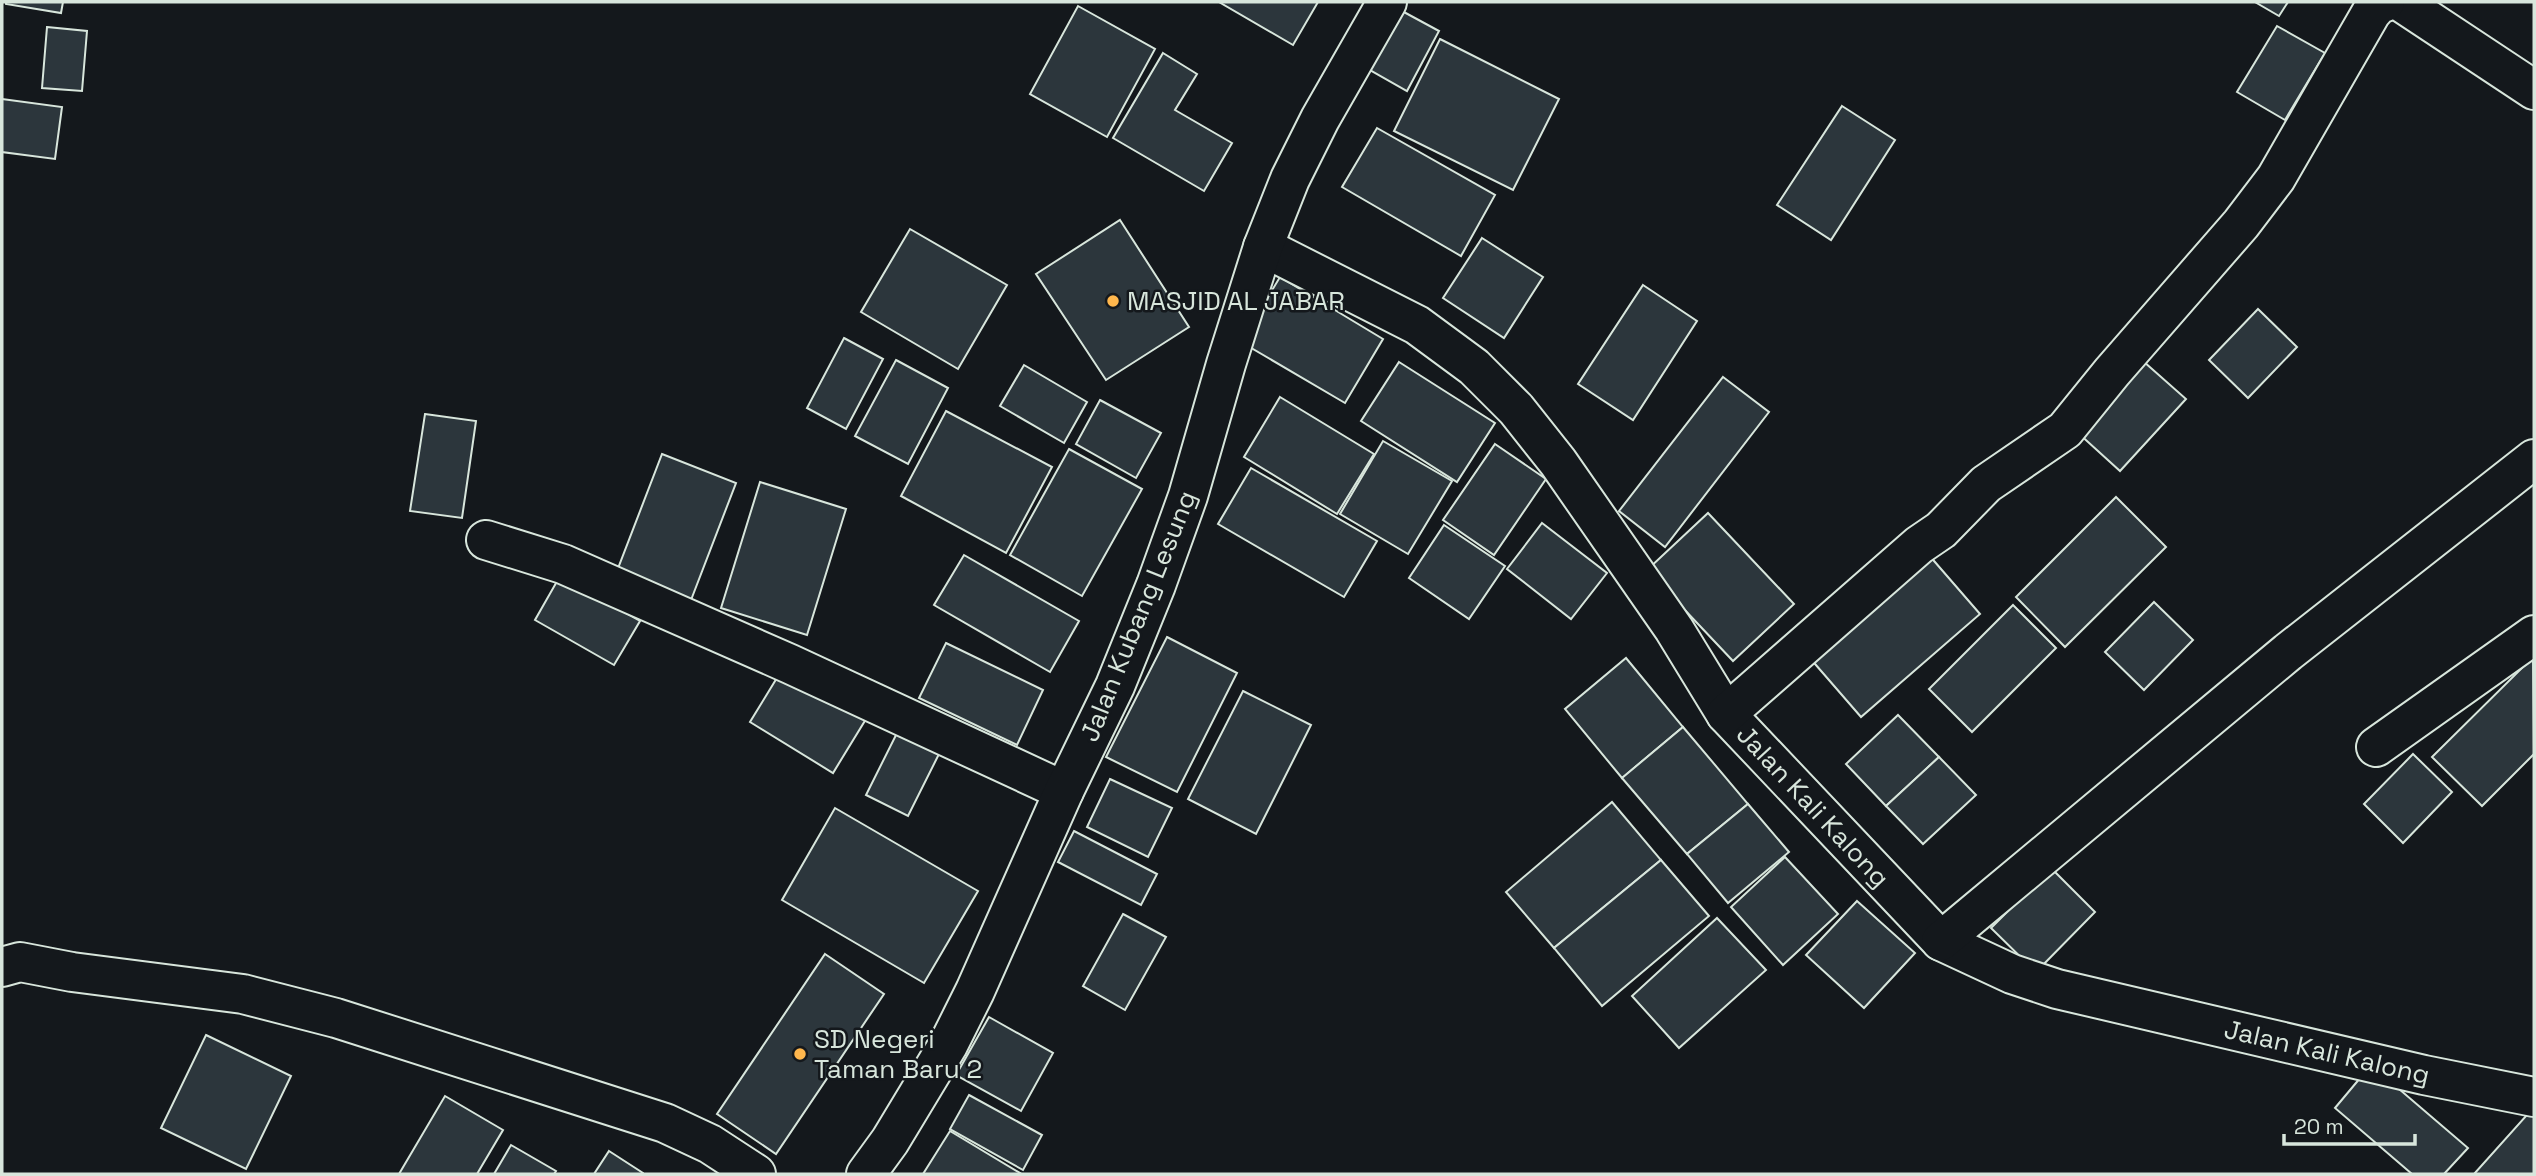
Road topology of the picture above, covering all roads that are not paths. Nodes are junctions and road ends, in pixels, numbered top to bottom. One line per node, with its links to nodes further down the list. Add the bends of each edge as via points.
1 (1387, 2): 5 (street, Jalan Kubang Lesung, via 1320,119)
2 (2385, 2): 9 (street, via 2371,13 2276,178 2065,430 1986,484 1941,530)
3 (2401, 2): 4 (street)
4 (2534, 90)
5 (1263, 247): 9 (street, Jalan Kali Kalong, via 1417,325 1474,367 1516,409 1674,629); 11 (street, Jalan Kubang Lesung, via 1188,496 1156,585 1115,686)
6 (2534, 460): 12 (street, via 2288,652)
7 (486, 540): 11 (street, via 563,564)
8 (2534, 635): 10 (street)
9 (1726, 714): 12 (street, Jalan Kali Kalong)
10 (2376, 747)
11 (1064, 791): 16 (street, Jalan Kubang Lesung, via 948,1045)
12 (1941, 941): 14 (street, Jalan Kali Kalong, via 2057,989 2424,1076)
13 (2, 967): 15 (street, via 20,962 243,994 336,1018 665,1123 710,1143)
14 (2534, 1097)
15 (756, 1174)
16 (866, 1174)

